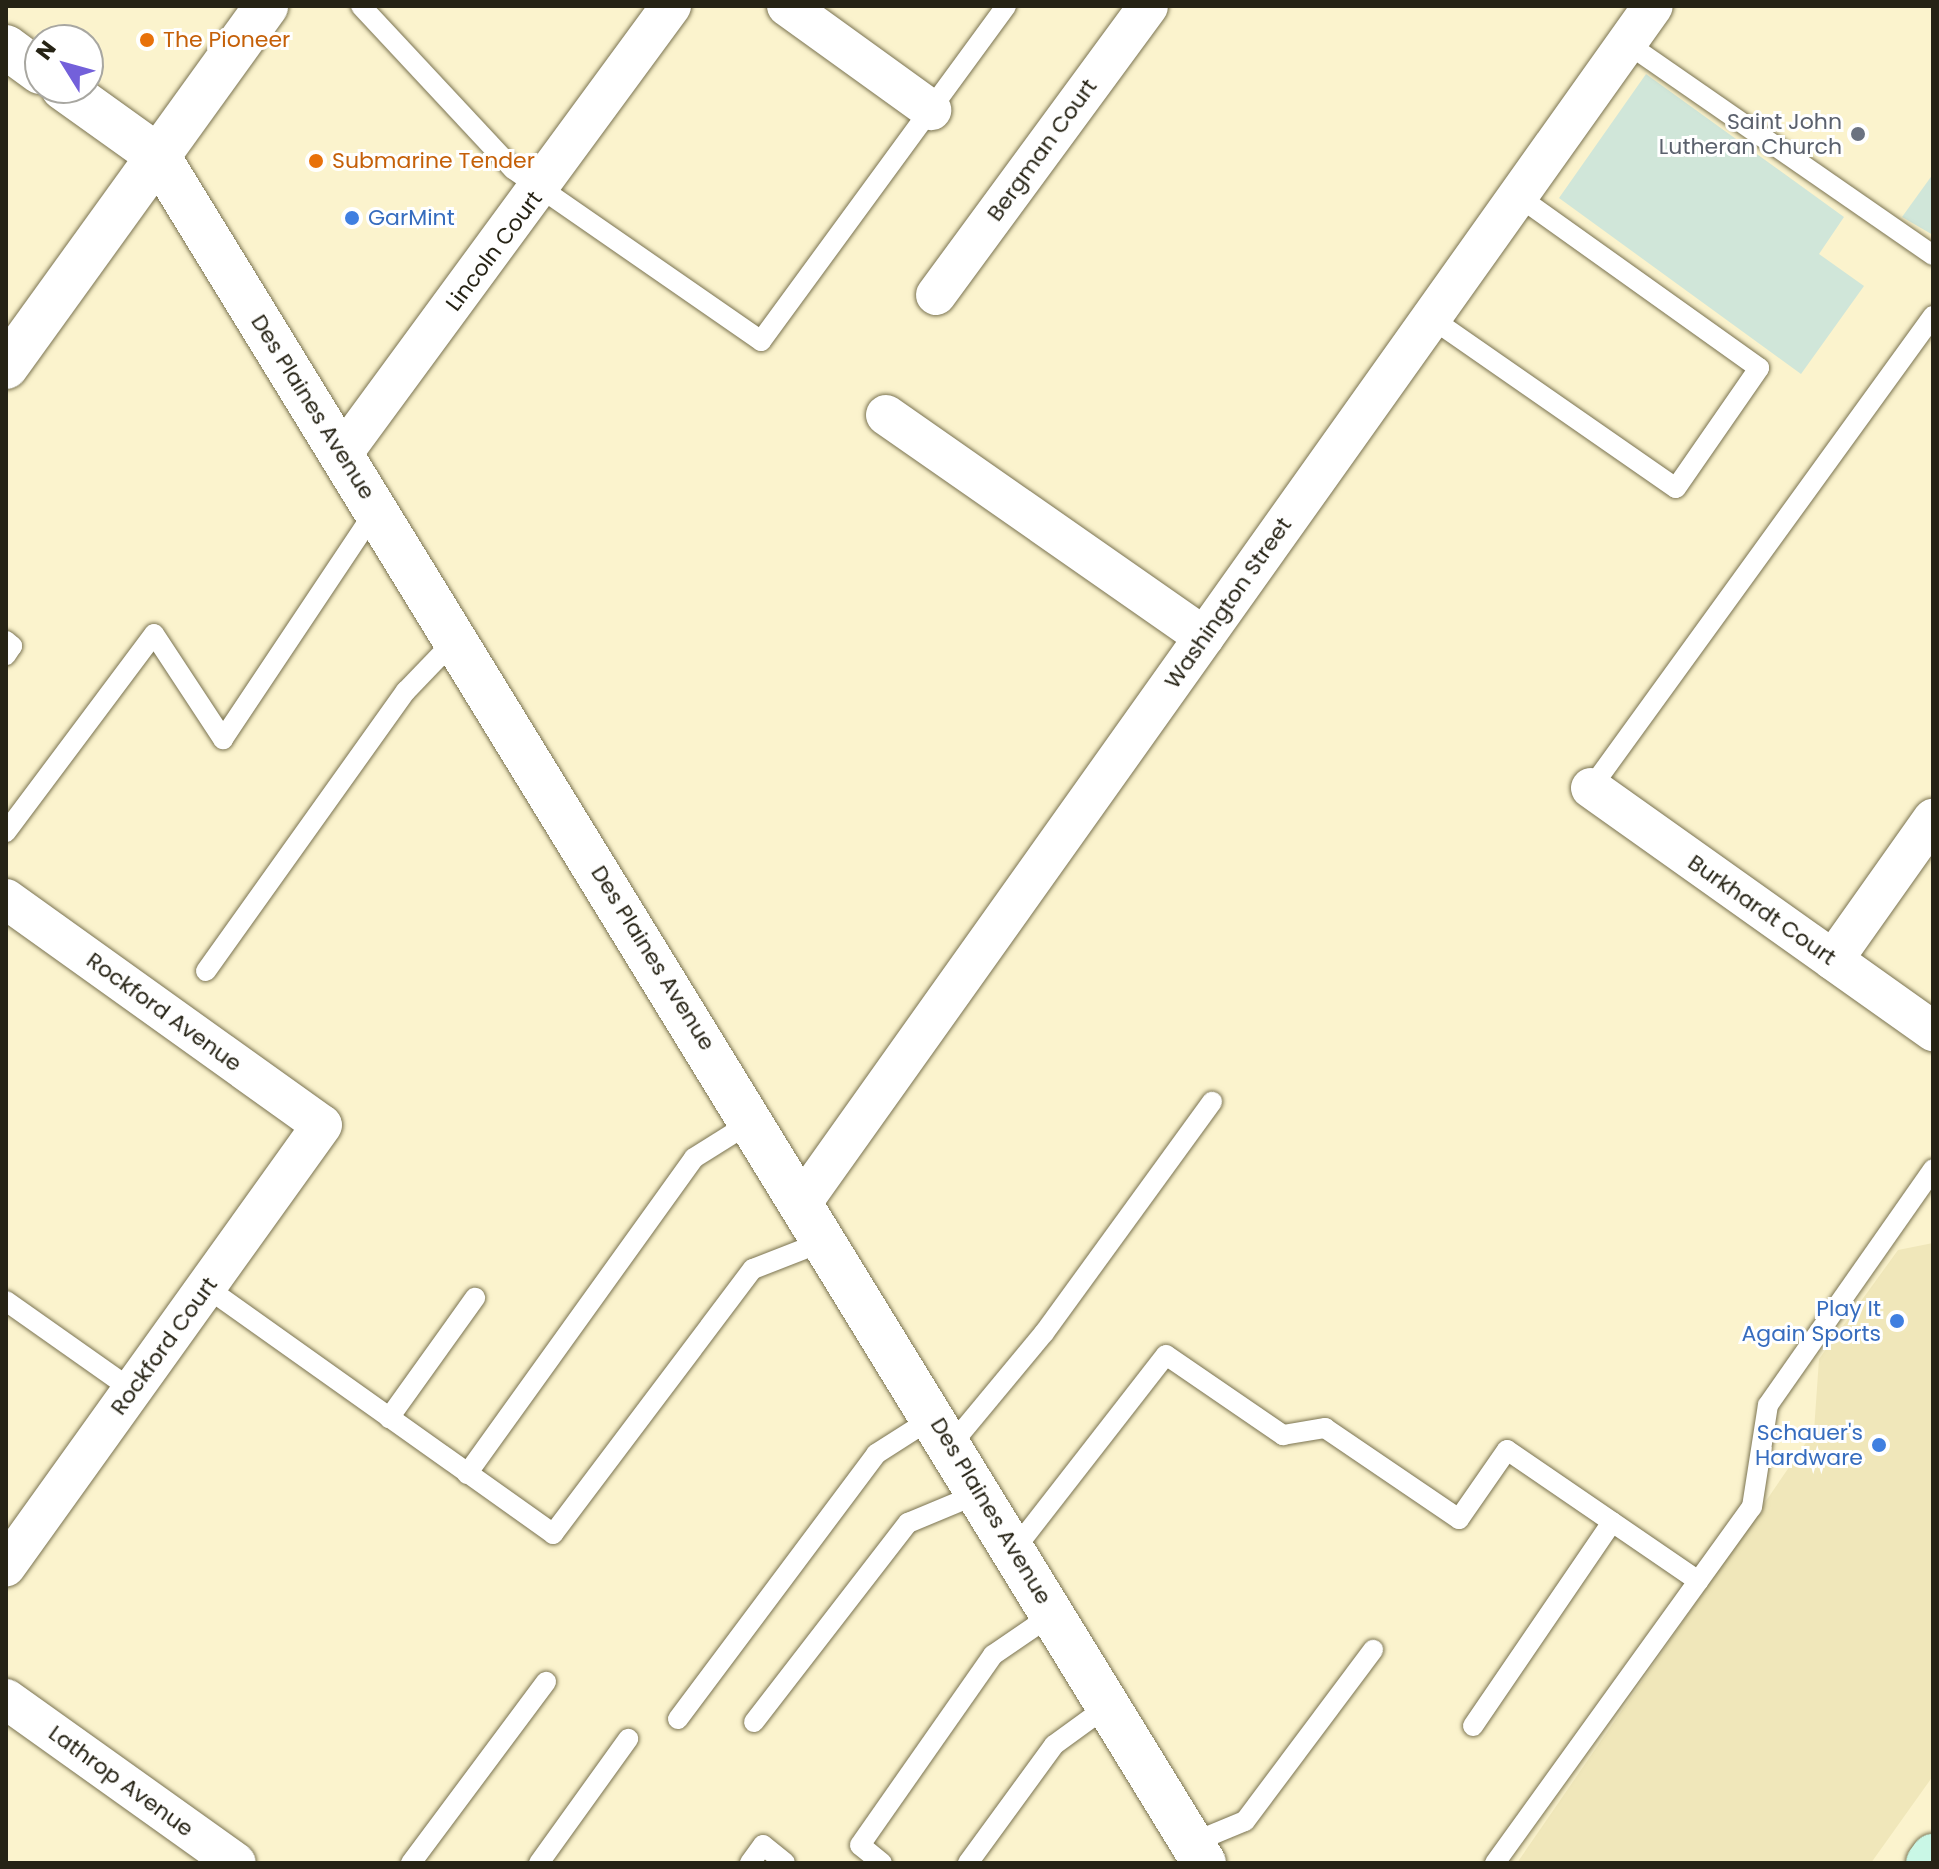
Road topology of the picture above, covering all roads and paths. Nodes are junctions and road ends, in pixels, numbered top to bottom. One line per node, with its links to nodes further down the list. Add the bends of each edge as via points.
1 (266, 6): 13 (street)
2 (361, 6): 14 (lane, via 513,169)
3 (671, 6): 14 (street, Lincoln Court)
4 (787, 6): 12 (street)
5 (1006, 6): 12 (lane)
6 (1148, 6): 17 (street, Bergman Court)
7 (1653, 6): 8 (street, Washington Street)
8 (1628, 44): 15 (street, Washington Street); 16 (lane)
9 (6, 47): 10 (street)
10 (24, 60)
11 (85, 104): 13 (street, Des Plaines Avenue)
12 (931, 110): 14 (lane, via 761,341)
13 (158, 156): 20 (street); 22 (street, Des Plaines Avenue)
14 (541, 188): 22 (street, Lincoln Court)
15 (1518, 196): 19 (street, Washington Street); 19 (lane, via 1759,368 1676,488)
16 (1933, 255)
17 (936, 295)
18 (1933, 316): 28 (lane)
19 (1431, 318): 24 (street, Washington Street)
20 (6, 367)
21 (886, 415): 24 (street)
22 (342, 454): 23 (street, Des Plaines Avenue)
23 (376, 510): 25 (street, Des Plaines Avenue); 30 (lane, via 223,739 154,634)
24 (1204, 637): 39 (street, Washington Street)
25 (456, 639): 33 (lane, via 406,691); 36 (street, Des Plaines Avenue)
26 (6, 641): 27 (lane, via 12,646)
27 (6, 655)
28 (1591, 788): 32 (street, Burkhardt Court)
29 (1933, 819): 32 (street)
30 (6, 832)
31 (6, 899): 37 (street, Rockford Avenue)
32 (1833, 960): 34 (street, Burkhardt Court)
33 (206, 971)
34 (1933, 1031)
35 (1212, 1102): 46 (lane, via 1044,1333)
36 (753, 1121): 39 (street, Des Plaines Avenue); 47 (lane, via 694,1158)
37 (322, 1125): 41 (street, Rockford Court)
38 (1933, 1169): 52 (lane, via 1768,1405 1752,1507)
39 (803, 1201): 40 (street, Des Plaines Avenue)
40 (827, 1240): 46 (street, Des Plaines Avenue); 47 (lane, via 753,1269 553,1534)
41 (206, 1287): 44 (street, Rockford Court); 45 (lane)
42 (475, 1298): 45 (lane)
43 (6, 1301): 44 (lane)
44 (132, 1390): 51 (street, Rockford Court)
45 (389, 1418): 47 (lane)
46 (942, 1431): 48 (street, Des Plaines Avenue); 58 (lane, via 876,1454)
47 (467, 1474)
48 (980, 1493): 50 (street, Des Plaines Avenue); 59 (lane, via 908,1523)
49 (1612, 1522): 50 (lane, via 1507,1450 1459,1519 1325,1428 1283,1435 1166,1355); 52 (lane); 60 (lane)
50 (1014, 1550): 53 (street, Des Plaines Avenue)
51 (6, 1566)
52 (1698, 1581): 71 (lane)
53 (1053, 1614): 57 (street, Des Plaines Avenue); 69 (lane, via 993,1655 860,1845)
54 (1373, 1650): 62 (lane, via 1245,1821)
55 (546, 1682): 65 (lane)
56 (6, 1699): 64 (street, Lathrop Avenue)
57 (1109, 1705): 62 (street, Des Plaines Avenue); 70 (lane, via 1054,1745)
58 (678, 1719)
59 (754, 1722)
60 (1473, 1726)
61 (628, 1739): 66 (lane)
62 (1198, 1853)
63 (1933, 1856): 72 (main road)
64 (236, 1863)
65 (411, 1863)
66 (539, 1863)
67 (750, 1863): 68 (lane, via 763,1845)
68 (785, 1863)
69 (882, 1863)
70 (968, 1863)
71 (1495, 1863)
72 (1928, 1863)

